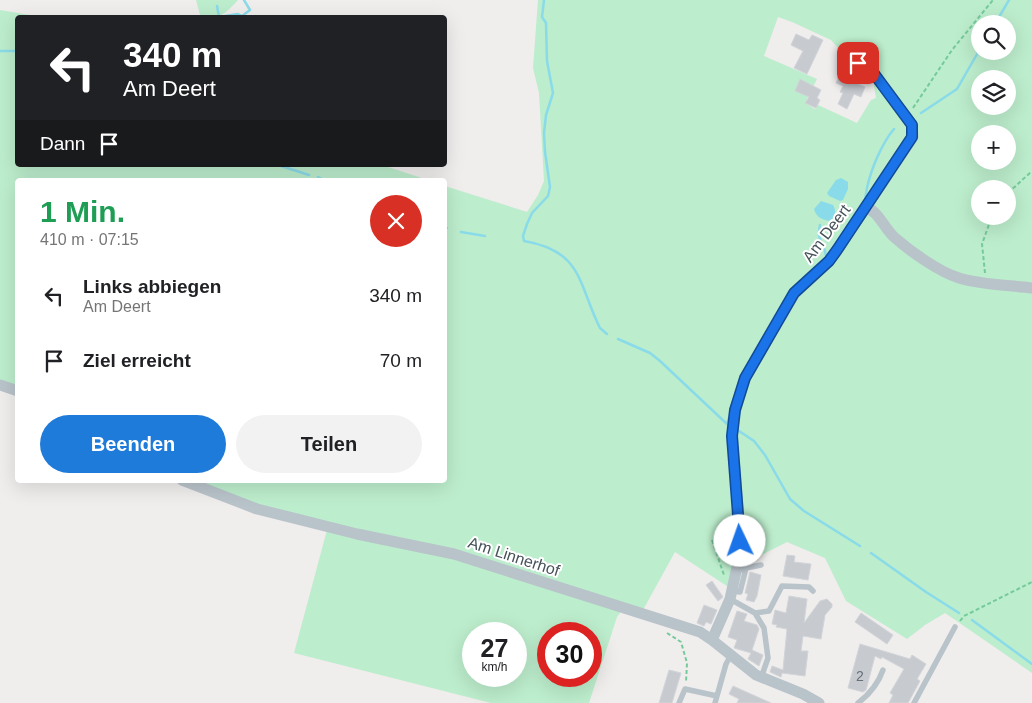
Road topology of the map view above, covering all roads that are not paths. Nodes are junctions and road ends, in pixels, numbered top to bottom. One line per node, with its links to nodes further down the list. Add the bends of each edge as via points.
1 (849, 62): 2 (street, Am Deert, via 858,63 875,75 912,125 912,137)
2 (866, 207): 3 (street, Am Deert, via 872,209 894,237 949,274); 8 (street, Am Deert, via 829,261 794,293 745,378 735,410 732,436)
3 (1032, 288)
4 (0, 385): 5 (street)
5 (15, 390)
6 (190, 483): 13 (street, Am Linnerhof, via 256,508 492,565 700,632)
7 (761, 565): 8 (lane)
8 (741, 569): 10 (street, Am Deert)
9 (813, 591): 11 (lane, via 809,587 782,586 769,611)
10 (731, 595): 11 (lane); 13 (street, Am Deert)
11 (755, 613): 16 (lane, via 764,628 768,658)
12 (955, 627): 22 (lane)
13 (712, 640): 14 (street, Am Linnerhof)
14 (731, 655): 16 (street, Am Linnerhof); 17 (lane)
15 (884, 670): 21 (lane, via 879,682)
16 (761, 678): 20 (street, Am Linnerhof)
17 (717, 696): 18 (lane, via 685,689); 19 (lane)
18 (679, 703)
19 (715, 703)
20 (819, 703)
21 (858, 703)
22 (914, 703)

